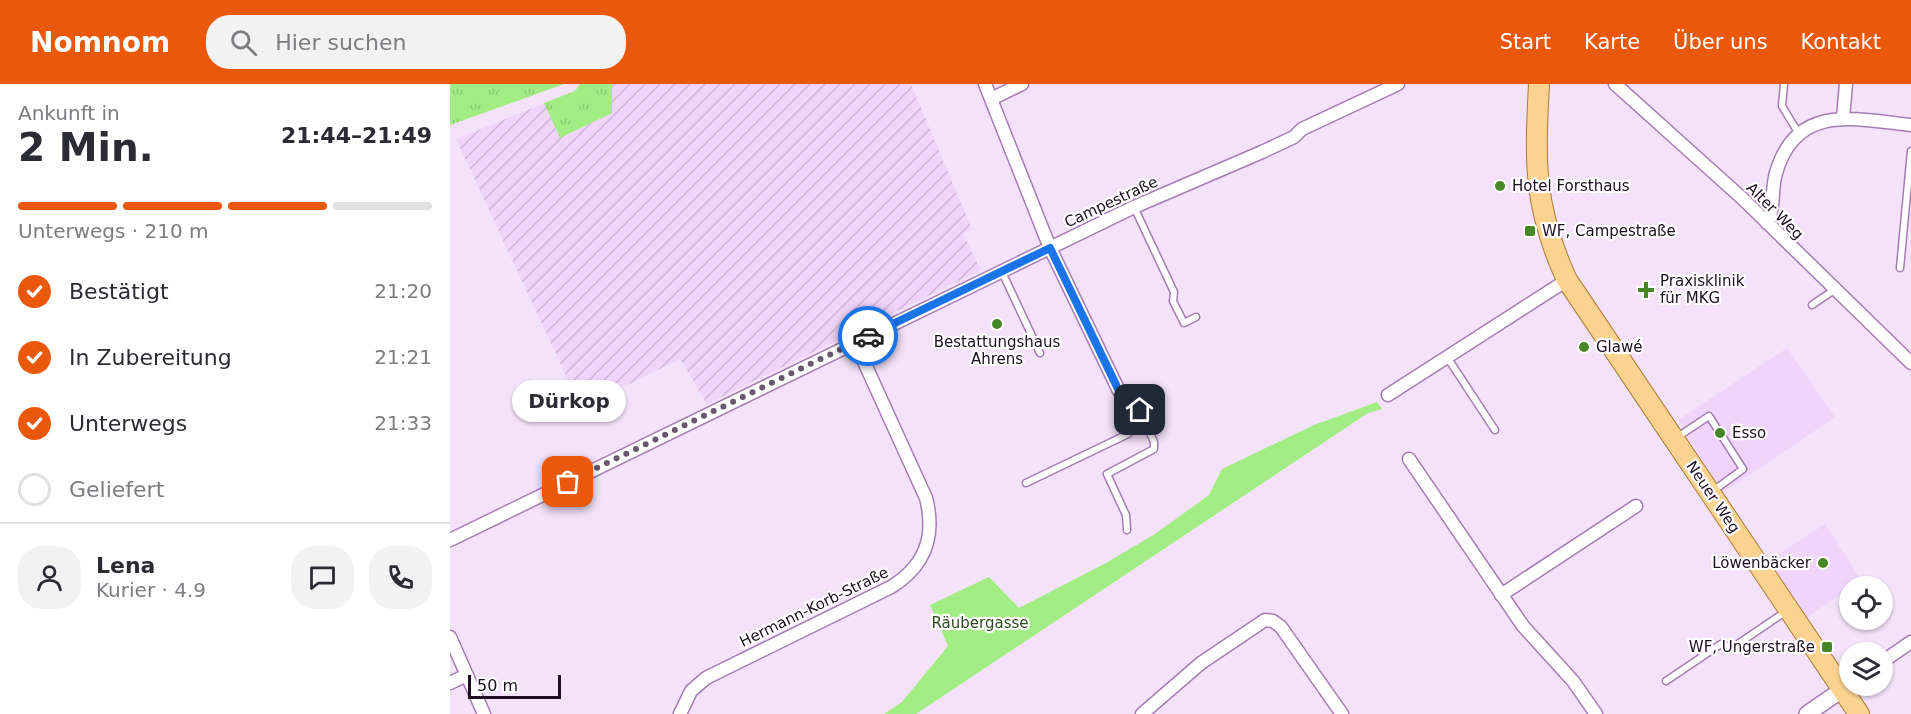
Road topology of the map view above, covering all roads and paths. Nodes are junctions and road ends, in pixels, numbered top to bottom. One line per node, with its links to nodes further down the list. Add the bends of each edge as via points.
1 (985, 84): 8 (street)
2 (1022, 84): 8 (street)
3 (1398, 84): 13 (street, Campestraße, via 1262,152)
4 (1539, 84): 18 (main road, Neuer Weg, via 1535,160 1539,200)
5 (1615, 84): 14 (street, Alter Weg)
6 (1784, 84): 11 (lane, via 1782,106)
7 (1846, 84): 9 (street)
8 (991, 99): 15 (street)
9 (1843, 118): 10 (street); 11 (street, via 1817,123)
10 (1911, 125)
11 (1799, 134): 14 (street, via 1779,162)
12 (1911, 151): 16 (lane)
13 (1134, 207): 15 (street, Campestraße); 21 (lane, via 1174,292 1173,301 1184,323)
14 (1767, 223): 19 (street, Alter Weg)
15 (1050, 248): 17 (street, Campestraße); 27 (street, via 1119,391)
16 (1900, 268)
17 (1002, 272): 22 (street, Campestraße); 23 (lane)
18 (1567, 280): 24 (street); 29 (main road, Neuer Weg)
19 (1834, 290): 20 (lane); 25 (street, Alter Weg)
20 (1812, 305)
21 (1196, 318)
22 (855, 342): 35 (street, Campestraße); 48 (street, Hermann-Korb-Straße, via 926,498 931,525 925,553 906,578 891,587 706,678 691,691)
23 (1040, 353)
24 (1447, 357): 26 (street); 28 (lane)
25 (1911, 363)
26 (1388, 395)
27 (1140, 410): 31 (lane, via 1128,434); 34 (lane, via 1154,449 1107,474 1126,515)
28 (1495, 430)
29 (1674, 440): 32 (main road, Neuer Weg); 32 (lane, via 1709,416 1743,469)
30 (1409, 459): 36 (street)
31 (1026, 483)
32 (1710, 493): 37 (main road, Neuer Weg)
33 (1636, 506): 36 (street)
34 (1127, 530)
35 (450, 540)
36 (1501, 595): 51 (street)
37 (1788, 610): 42 (main road, Neuer Weg); 43 (lane, via 1732,648 1721,644)
38 (450, 637): 41 (street)
39 (1911, 642): 40 (street)
40 (1893, 654)
41 (467, 675): 44 (street); 47 (street)
42 (1839, 678)
43 (1666, 681)
44 (450, 683)
45 (1839, 692): 52 (street)
46 (1850, 696): 53 (main road, Neuer Weg)
47 (484, 714)
48 (680, 714)
49 (1142, 714): 50 (street, via 1224,646 1257,624 1273,621)
50 (1342, 714)
51 (1596, 714)
52 (1807, 714)
53 (1859, 714)

